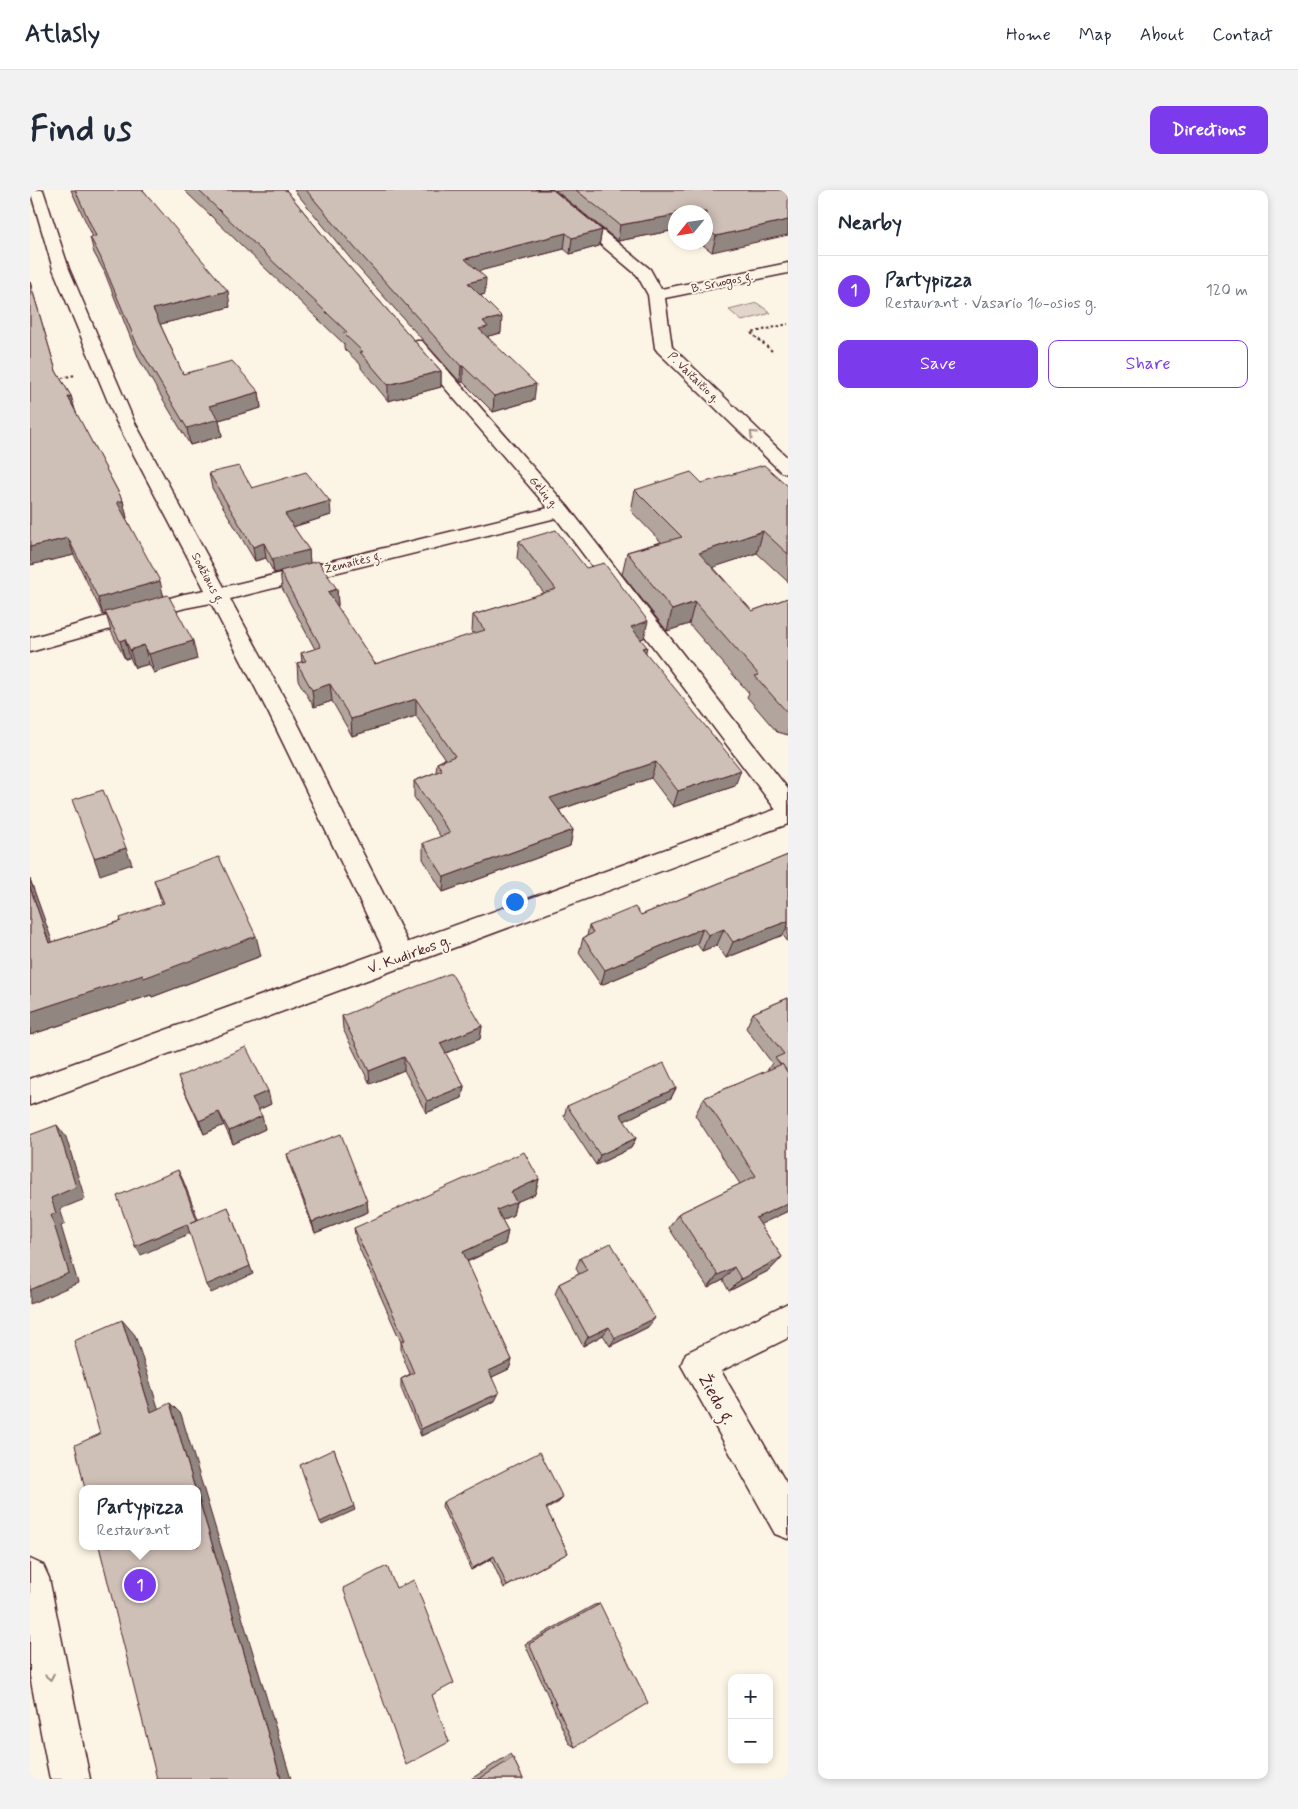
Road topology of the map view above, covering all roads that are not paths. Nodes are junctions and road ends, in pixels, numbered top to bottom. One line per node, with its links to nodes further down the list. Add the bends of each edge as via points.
1 (36, 190): 8 (street, Sodžiaus g., via 61,269 125,421)
2 (543, 190): 4 (street, P. Vaičaičio g., via 644,272)
3 (788, 268): 4 (street, B. Sruogos g.)
4 (656, 295): 6 (street, P. Vaičaičio g., one-way to 4, via 664,348)
5 (406, 334): 7 (street, Gėlių g.)
6 (788, 468)
7 (561, 511): 8 (street, Žemaitės g.); 10 (street, Gėlių g.)
8 (218, 595): 9 (street, Žemaitės g., via 184,601); 12 (street, Sodžiaus g.)
9 (30, 645)
10 (788, 807)
11 (788, 814): 12 (street, V. Kudirkos g.)
12 (401, 956): 13 (street, V. Kudirkos g.)
13 (30, 1092)
14 (788, 1320): 15 (street, Žiedo g., via 698,1365)
15 (788, 1521)
16 (30, 1578): 17 (street, one-way to 17)
17 (70, 1779)

